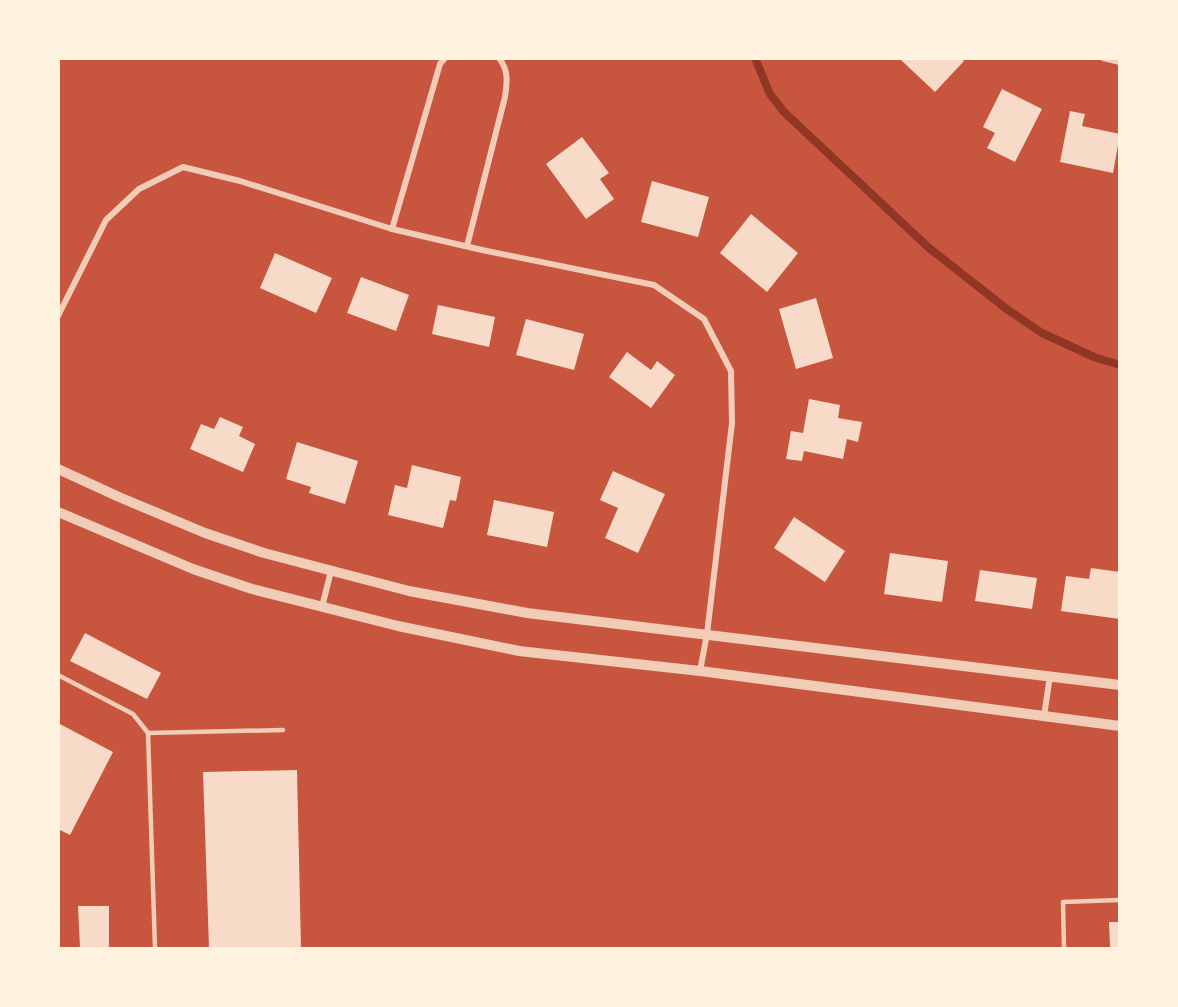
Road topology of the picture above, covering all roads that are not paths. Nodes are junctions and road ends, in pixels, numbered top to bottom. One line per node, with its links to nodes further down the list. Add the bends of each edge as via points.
1 (444, 58): 5 (street)
2 (499, 58): 6 (street, via 505,66 505,98)
3 (1103, 58): 4 (street)
4 (1119, 63)
5 (392, 229): 6 (street); 7 (street, via 183,167 139,189 105,220)
6 (467, 246): 12 (street, via 654,285 704,319 731,371 732,423)
7 (58, 316)
8 (58, 468): 10 (street, via 206,533)
9 (58, 512): 11 (street, via 193,569)
10 (332, 571): 11 (street); 12 (street, via 409,591 527,613)
11 (322, 607): 13 (street, via 519,651)
12 (707, 634): 13 (street); 15 (street)
13 (700, 671): 17 (street)
14 (58, 675): 20 (lane, via 132,714)
15 (1050, 676): 16 (street); 17 (street)
16 (1119, 685)
17 (1044, 716): 18 (street)
18 (1119, 726)
19 (282, 730): 20 (lane)
20 (148, 733): 22 (lane)
21 (1119, 900): 23 (lane, via 1063,902)
22 (155, 948)
23 (1065, 948)

